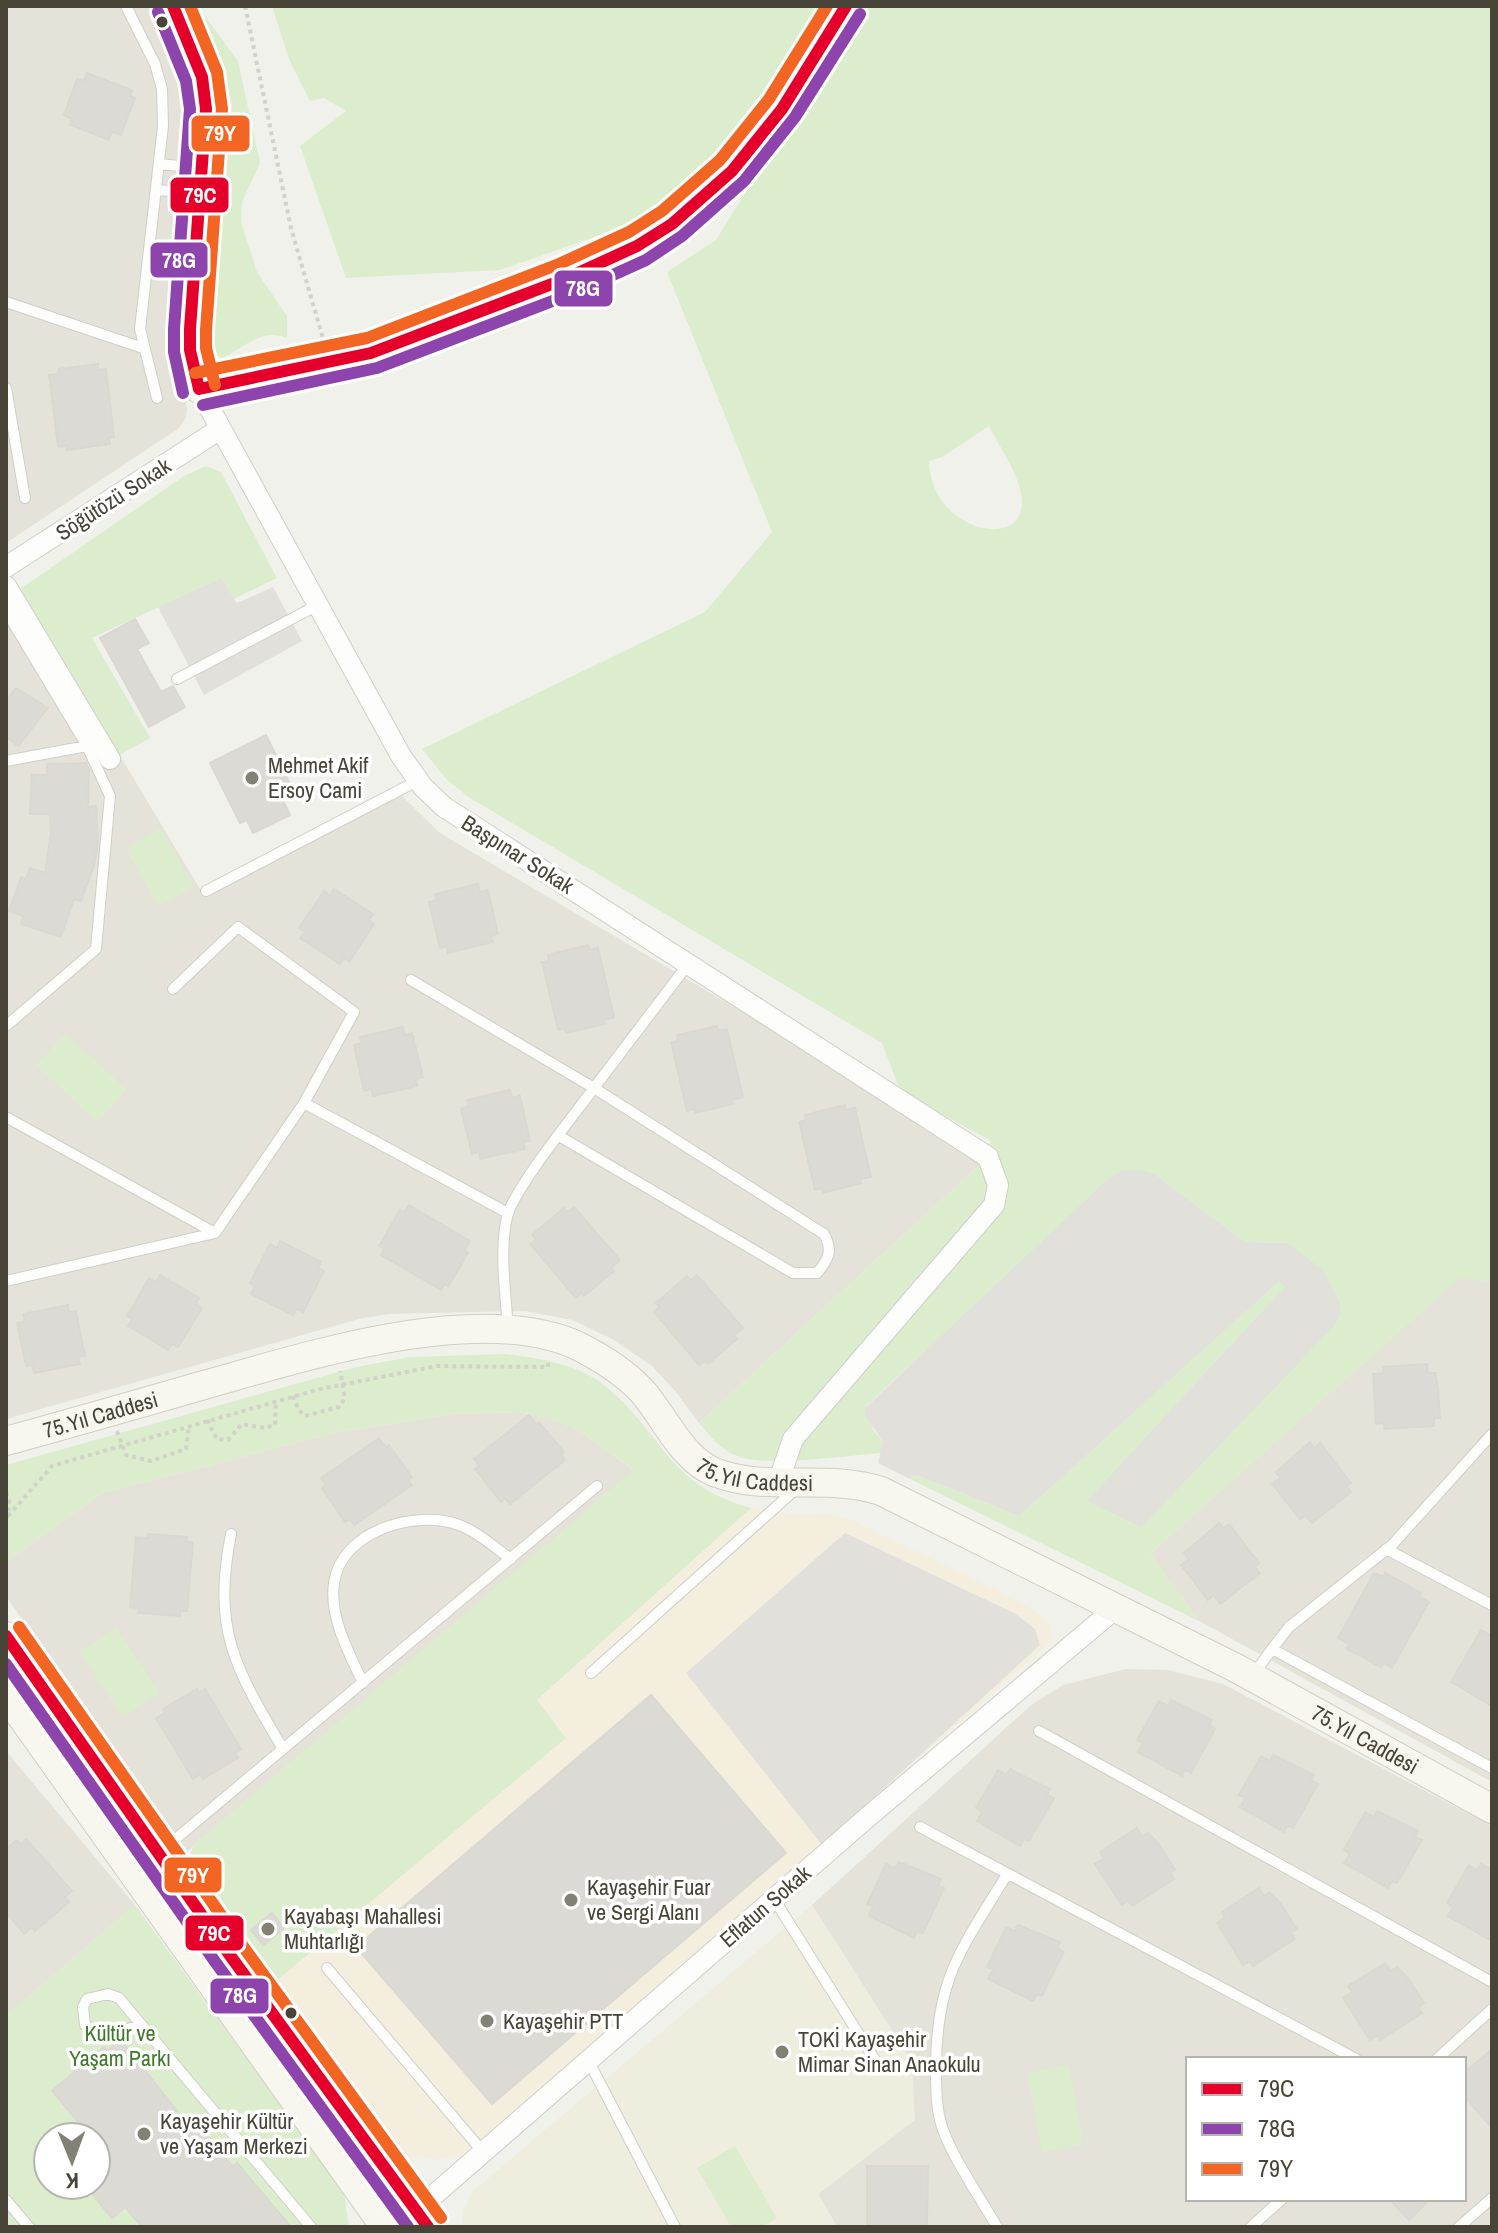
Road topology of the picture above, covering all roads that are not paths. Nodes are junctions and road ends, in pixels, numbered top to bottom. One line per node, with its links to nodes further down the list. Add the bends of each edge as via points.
1 (126, 6): 4 (lane, via 162,89)
2 (173, 6): 5 (street, Başpınar Sokak, via 202,77 206,109)
3 (846, 6): 11 (street, via 761,138 707,196 638,245 582,272 372,352)
4 (159, 164): 5 (lane); 6 (lane)
5 (201, 168): 7 (street, Başpınar Sokak)
6 (156, 190): 7 (lane); 9 (lane, via 140,329)
7 (198, 193): 11 (street, Başpınar Sokak, via 190,350)
8 (6, 302): 9 (lane)
9 (143, 348): 12 (lane)
10 (6, 388): 14 (lane)
11 (199, 389): 13 (street, Başpınar Sokak)
12 (157, 398)
13 (220, 429): 15 (street, Söğütözü Sokak); 17 (street, Başpınar Sokak)
14 (25, 498)
15 (6, 567)
16 (6, 586): 21 (street)
17 (316, 606): 19 (lane); 23 (street, Başpınar Sokak)
18 (6, 611): 20 (lane)
19 (177, 679)
20 (87, 746): 22 (lane); 28 (lane, via 110,796 96,949)
21 (110, 759)
22 (6, 761)
23 (419, 780): 24 (lane); 25 (street, Başpınar Sokak, via 444,807)
24 (206, 891)
25 (689, 963): 29 (lane); 39 (street, Başpınar Sokak, via 988,1157 998,1185 994,1205 793,1439)
26 (411, 980): 29 (lane)
27 (173, 989): 30 (lane, via 238,927 354,1012)
28 (6, 1026)
29 (594, 1088): 32 (lane); 32 (lane, via 824,1234 830,1245 828,1260 817,1273 793,1273)
30 (304, 1103): 33 (lane); 34 (lane)
31 (6, 1117): 34 (lane)
32 (559, 1136): 33 (lane)
33 (508, 1213): 36 (lane, via 503,1235)
34 (215, 1233): 35 (lane)
35 (6, 1281)
36 (508, 1332): 38 (street, 75.Yıl Caddesi, via 408,1336 334,1349); 39 (street, 75.Yıl Caddesi, via 551,1337 619,1371 703,1465 750,1481)
37 (1492, 1434): 42 (lane)
38 (6, 1441)
39 (791, 1482): 45 (street, 75.Yıl Caddesi, via 856,1483 881,1491); 48 (lane)
40 (597, 1486): 43 (lane)
41 (231, 1534): 53 (lane, via 222,1586 225,1628 237,1666)
42 (1386, 1549): 44 (lane); 47 (lane, via 1289,1627)
43 (511, 1559): 50 (lane); 50 (lane, via 458,1525 430,1519 404,1522 352,1546 338,1564 334,1594 339,1626)
44 (1492, 1605)
45 (1116, 1608): 49 (street, 75.Yıl Caddesi); 59 (street, Eflatun Sokak)
46 (6, 1636): 57 (street)
47 (1272, 1649): 49 (lane); 54 (lane)
48 (591, 1673)
49 (1252, 1677): 55 (street, 75.Yıl Caddesi)
50 (363, 1683): 53 (lane)
51 (6, 1695): 75 (street)
52 (1039, 1731): 61 (lane)
53 (283, 1749): 57 (lane)
54 (1492, 1768)
55 (1492, 1809)
56 (920, 1827): 58 (lane)
57 (159, 1853): 72 (street)
58 (1006, 1876): 64 (lane); 77 (lane, via 952,1966 936,2029 936,2103 945,2135)
59 (774, 1899): 66 (street, Eflatun Sokak); 67 (lane)
60 (327, 1968): 68 (lane)
61 (1492, 1982)
62 (1492, 2009): 65 (lane)
63 (140, 2025): 63 (lane, via 119,1998 108,1994 87,1999 83,2007 85,2025 97,2034); 74 (lane)
64 (1352, 2057)
65 (1439, 2057)
66 (588, 2060): 68 (street, Eflatun Sokak); 76 (lane)
67 (875, 2060)
68 (483, 2152): 72 (street, Eflatun Sokak)
69 (1492, 2198): 79 (lane)
70 (6, 2200): 73 (lane)
71 (1280, 2201): 78 (lane)
72 (423, 2218)
73 (29, 2227)
74 (311, 2227)
75 (385, 2227)
76 (675, 2227)
77 (997, 2227)
78 (1251, 2227)
79 (1459, 2227)

